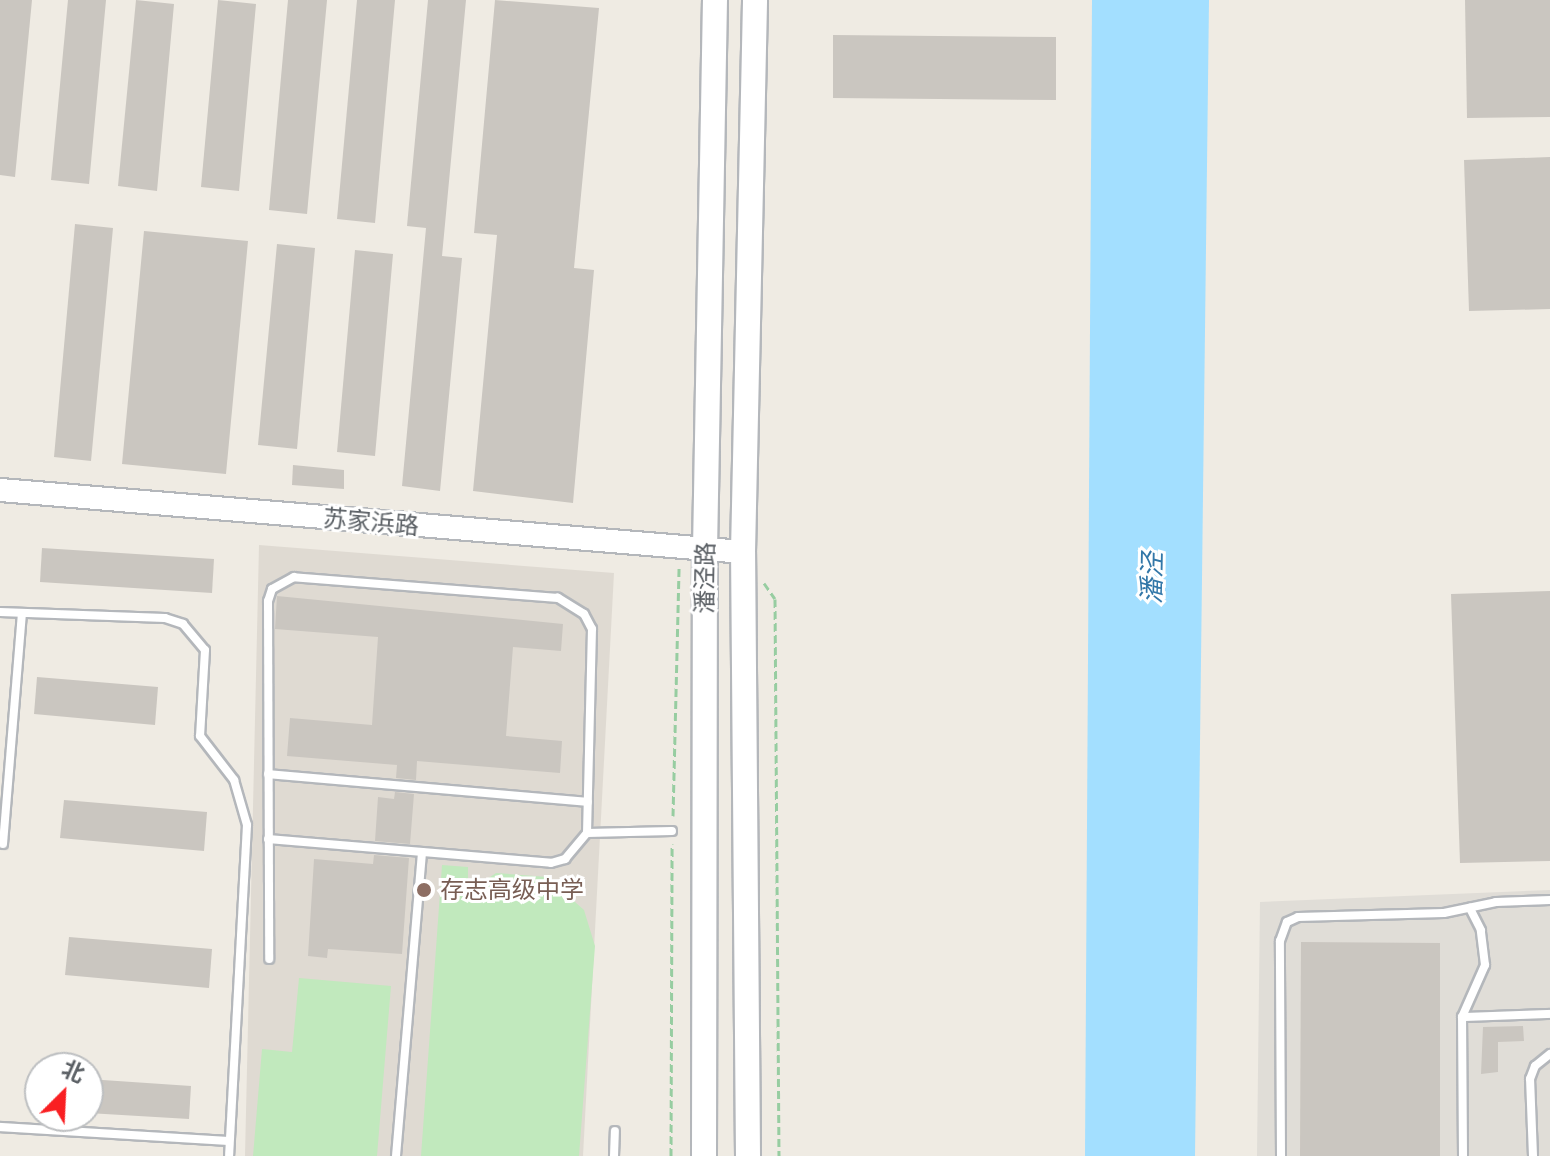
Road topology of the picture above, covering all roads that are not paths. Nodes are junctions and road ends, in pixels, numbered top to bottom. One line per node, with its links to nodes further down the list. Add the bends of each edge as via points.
1 (715, 0): 4 (main road, 潘泾路)
2 (755, 0): 5 (main road, 潘泾路)
3 (0, 490): 4 (street, 苏家浜路)
4 (705, 550): 5 (street, 苏家浜路); 27 (main road, 潘泾路)
5 (743, 552): 28 (main road, 潘泾路)
6 (0, 612): 7 (lane)
7 (22, 614): 13 (lane); 23 (lane, via 165,618 183,624 205,650 200,736 234,780 247,825)
8 (268, 774): 9 (lane); 9 (lane, via 268,601 278,583 294,577 558,598 584,614 592,629); 12 (lane)
9 (588, 802): 11 (lane)
10 (672, 831): 11 (lane)
11 (587, 833): 14 (lane, via 565,859 551,863)
12 (268, 839): 14 (lane); 17 (lane)
13 (3, 844)
14 (422, 852): 25 (lane)
15 (1550, 900): 16 (lane)
16 (1470, 908): 19 (lane, via 1481,930 1485,965); 29 (lane, via 1298,917 1287,922 1280,941)
17 (269, 959)
18 (1550, 1014): 19 (lane)
19 (1462, 1017): 30 (lane)
20 (1550, 1054): 31 (lane, via 1535,1066 1530,1079)
21 (0, 1127): 23 (lane)
22 (615, 1131): 26 (lane)
23 (229, 1141): 24 (lane)
24 (229, 1156)
25 (396, 1156)
26 (614, 1156)
27 (704, 1156)
28 (748, 1156)
29 (1281, 1156)
30 (1463, 1156)
31 (1533, 1156)

